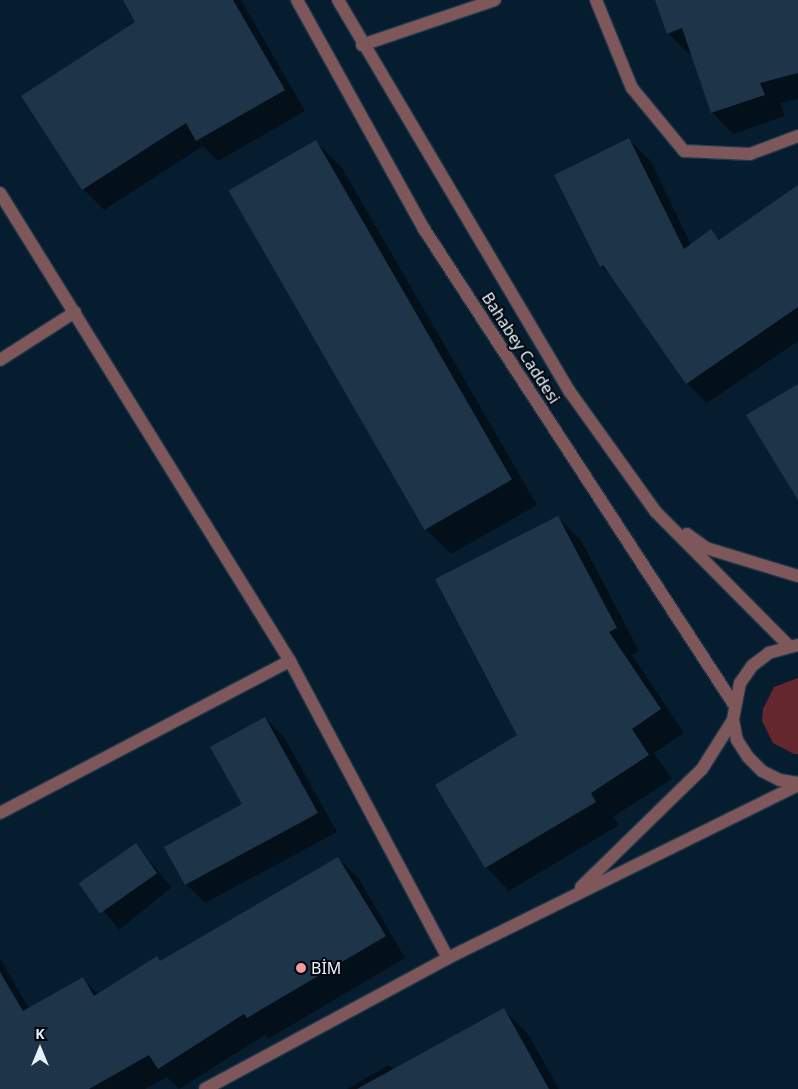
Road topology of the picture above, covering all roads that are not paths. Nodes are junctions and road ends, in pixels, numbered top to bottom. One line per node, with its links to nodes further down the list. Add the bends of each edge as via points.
1 (297, 0): 14 (street, Bahabey Caddesi, via 424,230)
2 (338, 0): 5 (street, Bahabey Caddesi)
3 (495, 0): 5 (street)
4 (596, 0): 6 (street, via 632,88 684,151 750,154)
5 (362, 45): 10 (street, Bahabey Caddesi, via 570,392)
6 (798, 136)
7 (0, 193): 8 (street)
8 (75, 312): 9 (street); 13 (street)
9 (0, 360)
10 (656, 512): 11 (street, via 706,548); 12 (street, Bahabey Caddesi)
11 (798, 576)
12 (794, 646): 14 (street, via 769,653 752,666 740,683)
13 (290, 661): 17 (street); 19 (street)
14 (734, 703): 15 (street)
15 (733, 720): 16 (street, via 738,740 762,771); 18 (street, via 702,769)
16 (798, 784): 18 (street, via 740,816)
17 (0, 813)
18 (573, 894): 19 (street)
19 (448, 958): 20 (street)
20 (205, 1089)

